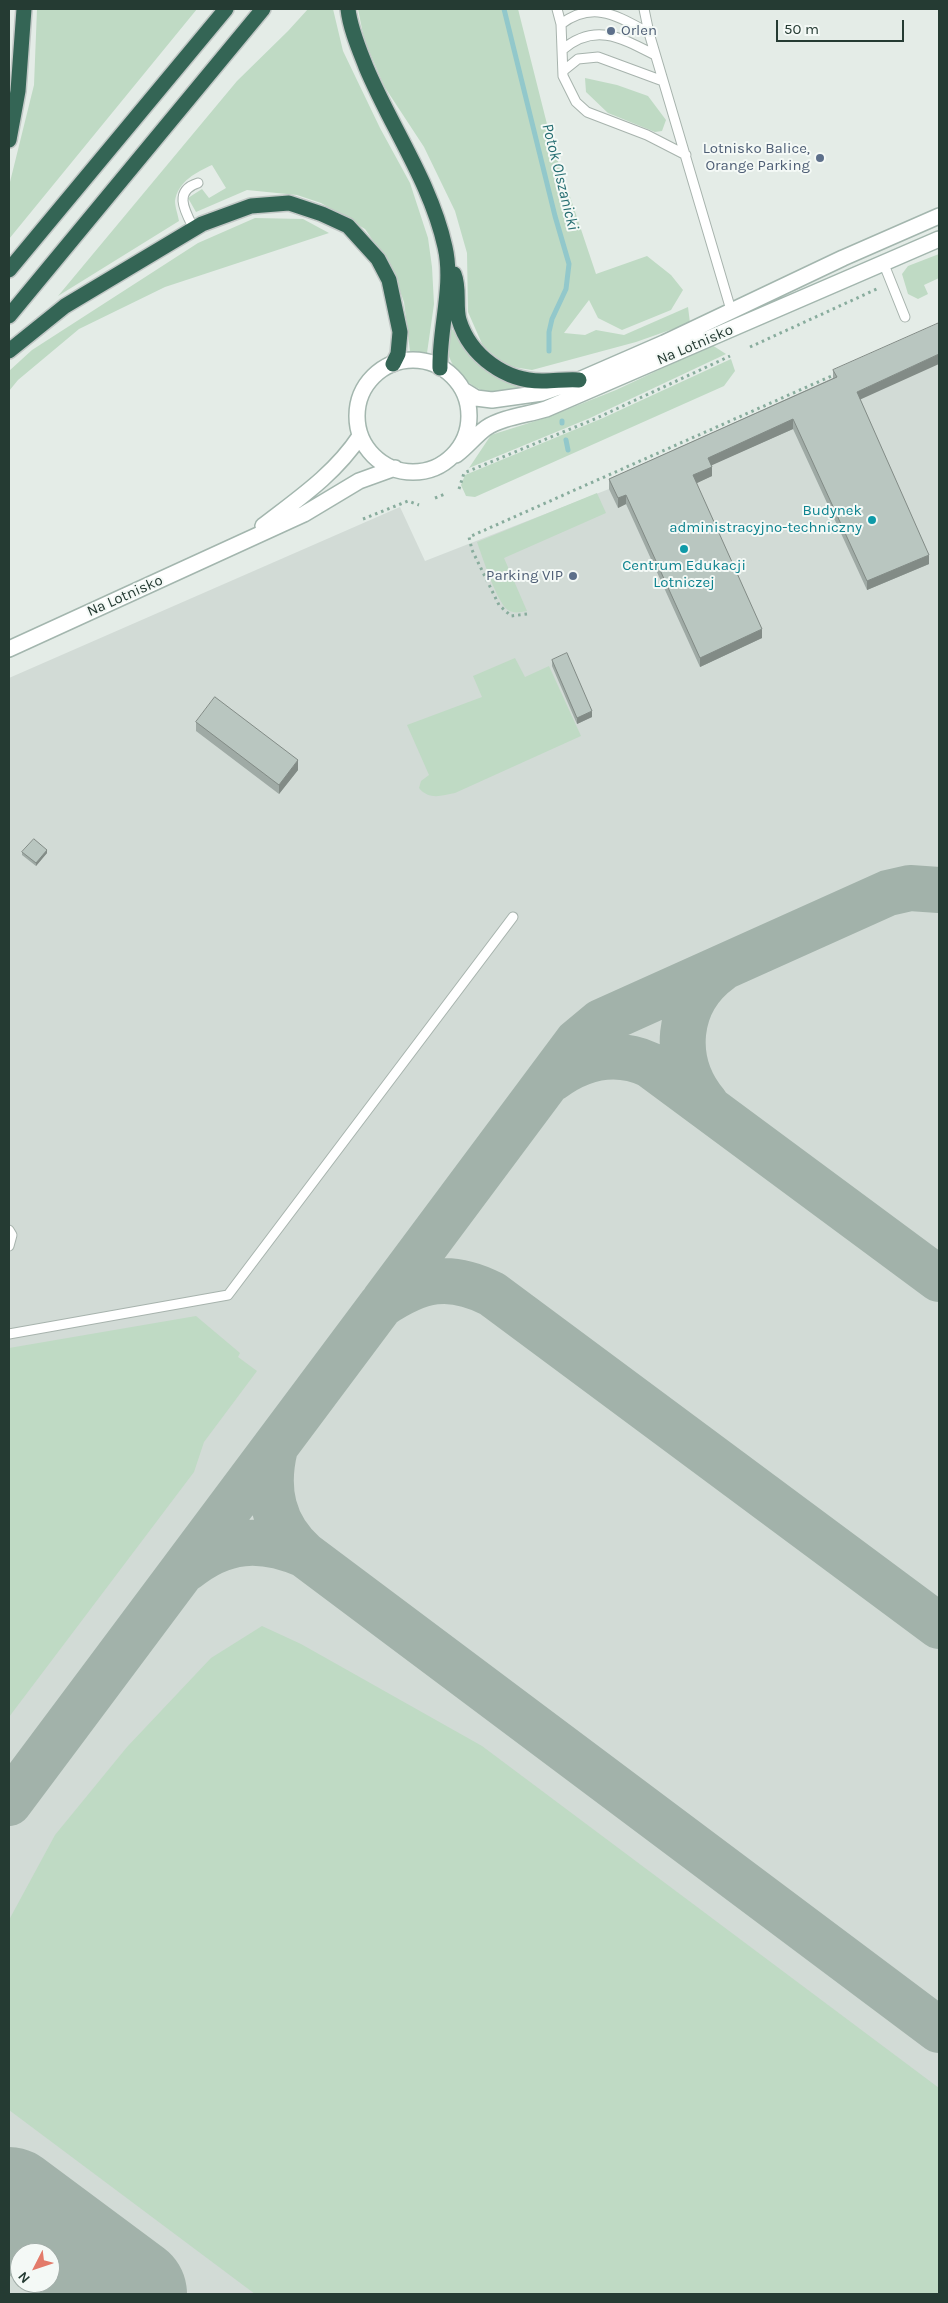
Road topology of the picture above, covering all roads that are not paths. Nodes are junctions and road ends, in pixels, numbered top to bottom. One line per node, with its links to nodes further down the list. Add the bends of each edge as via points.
1 (24, 9): 13 (highway, via 18,91)
2 (226, 9): 21 (highway)
3 (263, 9): 23 (highway)
4 (348, 9): 19 (highway, via 380,100 434,207)
5 (557, 9): 7 (lane)
6 (642, 10): 8 (lane)
7 (561, 24): 8 (lane, via 581,12 595,10); 9 (lane)
8 (649, 33): 10 (lane)
9 (562, 50): 10 (lane, via 581,37 608,34); 11 (lane)
10 (656, 55): 12 (lane)
11 (563, 71): 12 (lane, via 578,59 598,58); 14 (lane, via 568,89 586,112 647,135)
12 (663, 82): 14 (lane)
13 (9, 140)
14 (686, 155): 22 (lane)
15 (198, 183): 17 (lane, via 190,186 182,204)
16 (939, 216): 22 (main road, Na Lotnisko)
17 (194, 229): 25 (highway, via 65,306); 26 (highway, via 251,206 289,203 348,226 378,259 389,280 400,332 398,354)
18 (939, 239): 20 (main road, Na Lotnisko)
19 (446, 256): 27 (highway, via 448,279); 28 (highway, via 457,282 458,317 463,331 486,361 501,371 529,380)
20 (883, 262): 24 (lane); 31 (main road, Na Lotnisko, via 546,409 500,421 485,429)
21 (9, 270)
22 (731, 310): 28 (main road, Na Lotnisko)
23 (9, 316)
24 (904, 316)
25 (9, 351)
26 (393, 364): 27 (main road, via 410,360); 30 (main road, via 374,376 360,396 356,410)
27 (440, 368): 29 (main road, via 450,374)
28 (579, 380): 29 (main road, Na Lotnisko, via 542,393 492,400 476,398)
29 (463, 390): 31 (main road, via 467,403 466,432)
30 (360, 436): 32 (main road, via 377,457); 33 (main road, Na Lotnisko, via 312,489)
31 (456, 455): 32 (main road, via 445,464 425,471)
32 (395, 468): 33 (main road, Na Lotnisko, via 359,481 304,514)
33 (242, 543): 34 (main road, Na Lotnisko)
34 (9, 649)
35 (513, 917): 38 (lane, via 228,1295)
36 (9, 1230): 37 (lane, via 12,1235)
37 (9, 1246)
38 (9, 1334)

